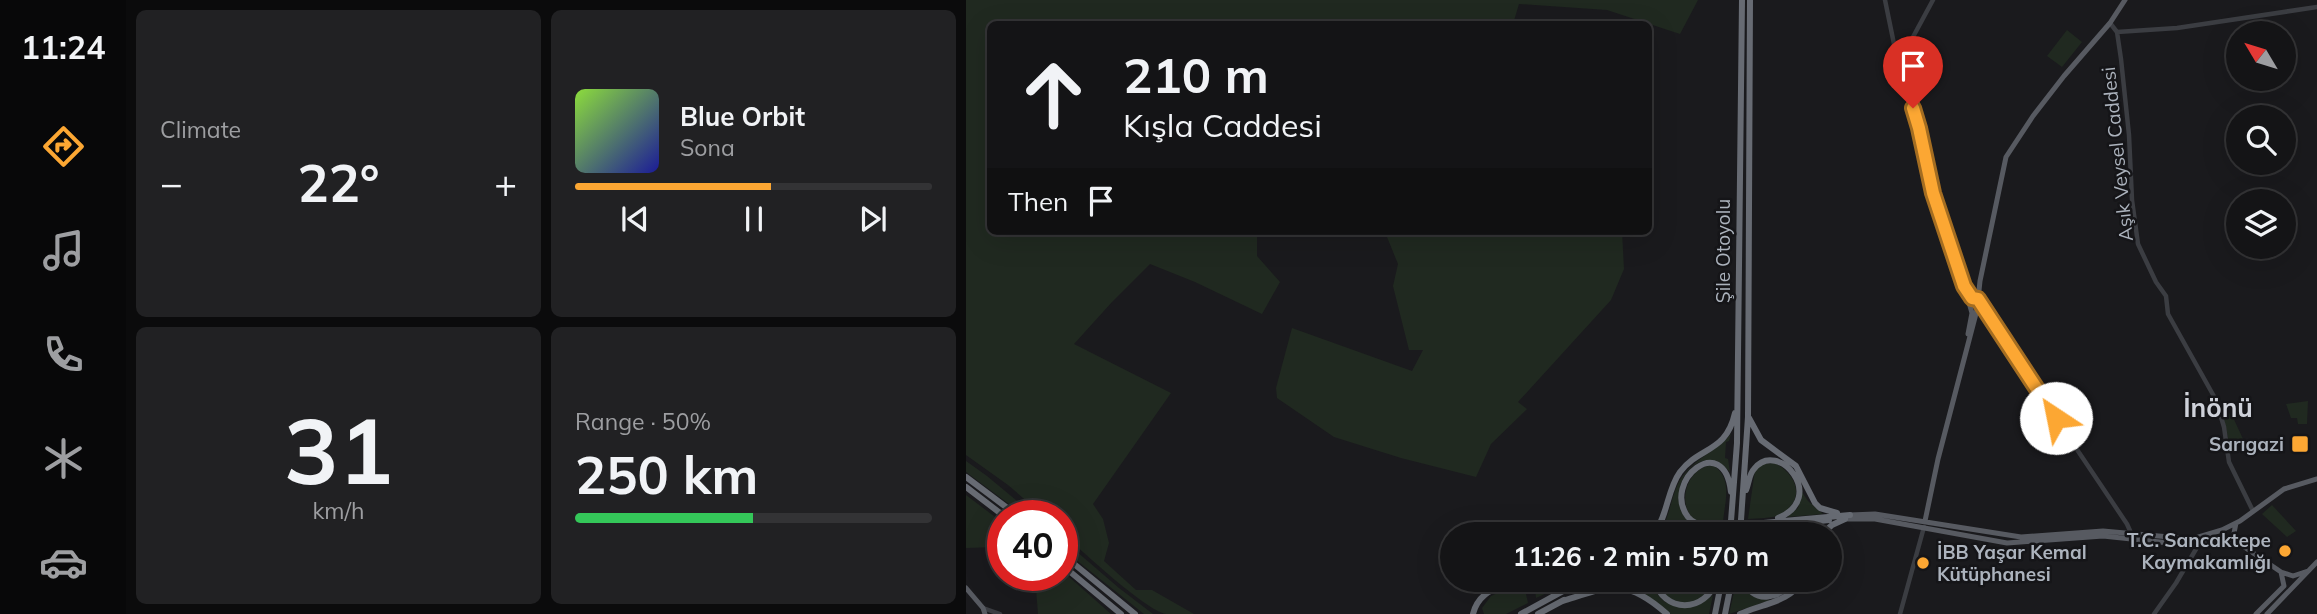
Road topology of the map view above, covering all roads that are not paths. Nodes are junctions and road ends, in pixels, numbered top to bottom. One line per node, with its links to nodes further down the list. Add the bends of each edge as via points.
1 (1742, 0): 13 (highway, Şile Otoyolu)
2 (1885, 0): 9 (street)
3 (1933, 0): 9 (street)
4 (2125, 0): 7 (main road)
5 (1750, 2): 14 (highway, Şile Otoyolu)
6 (2317, 7): 8 (street)
7 (2110, 23): 8 (street); 11 (main road, via 2064,76 2006,157)
8 (2117, 32): 22 (street, Aşık Veysel Caddesi, via 2138,244 2166,296 2168,314 2216,400 2229,462)
9 (1900, 62): 10 (street, via 1933,193)
10 (1964, 286): 11 (main road)
11 (1974, 302): 12 (main road); 32 (main road)
12 (1984, 311): 33 (street)
13 (1738, 401): 20 (highway, Şile Otoyolu); 24 (highway, via 1726,436 1679,472)
14 (1748, 417): 18 (highway, Şile Otoyolu); 23 (highway, via 1761,440 1796,466 1815,503)
15 (966, 477): 19 (highway)
16 (2317, 478): 22 (main road, via 2284,489)
17 (966, 487): 21 (highway)
18 (1743, 495): 27 (highway, Şile Otoyolu, bridge); 28 (highway, via 1757,465 1772,460 1785,464 1797,480 1799,495 1790,512)
19 (997, 500)
20 (1733, 502): 25 (highway, via 1729,476 1718,464 1704,463 1691,471 1683,487 1683,508); 26 (highway, Şile Otoyolu, bridge)
21 (987, 503)
22 (2253, 511): 31 (main road)
23 (1847, 517): 29 (highway); 30 (highway); 32 (main road)
24 (1662, 522)
25 (1693, 522)
26 (1731, 522)
27 (1741, 522)
28 (1775, 522)
29 (1793, 522)
30 (1838, 522)
31 (2236, 523): 34 (main road, via 2192,539); 36 (main road)
32 (1924, 524): 34 (main road, via 2021,537); 35 (main road, via 2007,543); 67 (street)
33 (2127, 524): 34 (main road)
34 (2128, 533): 35 (main road)
35 (2078, 538): 37 (main road)
36 (2237, 542): 37 (main road, via 2226,538); 41 (main road)
37 (2199, 544): 68 (street)
38 (2317, 562): 40 (main road)
39 (1078, 567): 58 (highway)
40 (2308, 571): 41 (main road, via 2293,576); 70 (main road)
41 (2281, 572): 69 (main road, via 2284,586)
42 (1078, 578): 57 (highway)
43 (966, 588): 55 (main road)
44 (1487, 592): 59 (highway); 60 (highway)
45 (1561, 592): 61 (highway)
46 (1579, 592): 54 (highway)
47 (1658, 592): 48 (highway, via 1686,608 1705,600)
48 (1711, 592)
49 (1718, 592): 64 (highway)
50 (1729, 592): 65 (highway)
51 (1752, 592): 52 (highway, via 1767,597)
52 (1783, 592)
53 (1793, 592): 66 (highway)
54 (1563, 601): 62 (highway); 63 (highway, via 1615,587 1640,594)
55 (984, 611): 56 (street)
56 (1000, 614)
57 (1121, 614)
58 (1135, 614)
59 (1473, 614)
60 (1480, 614)
61 (1521, 614)
62 (1538, 614)
63 (1667, 614)
64 (1715, 614)
65 (1725, 614)
66 (1740, 614)
67 (1900, 614)
68 (2154, 614)
69 (2256, 614)
70 (2267, 614)

